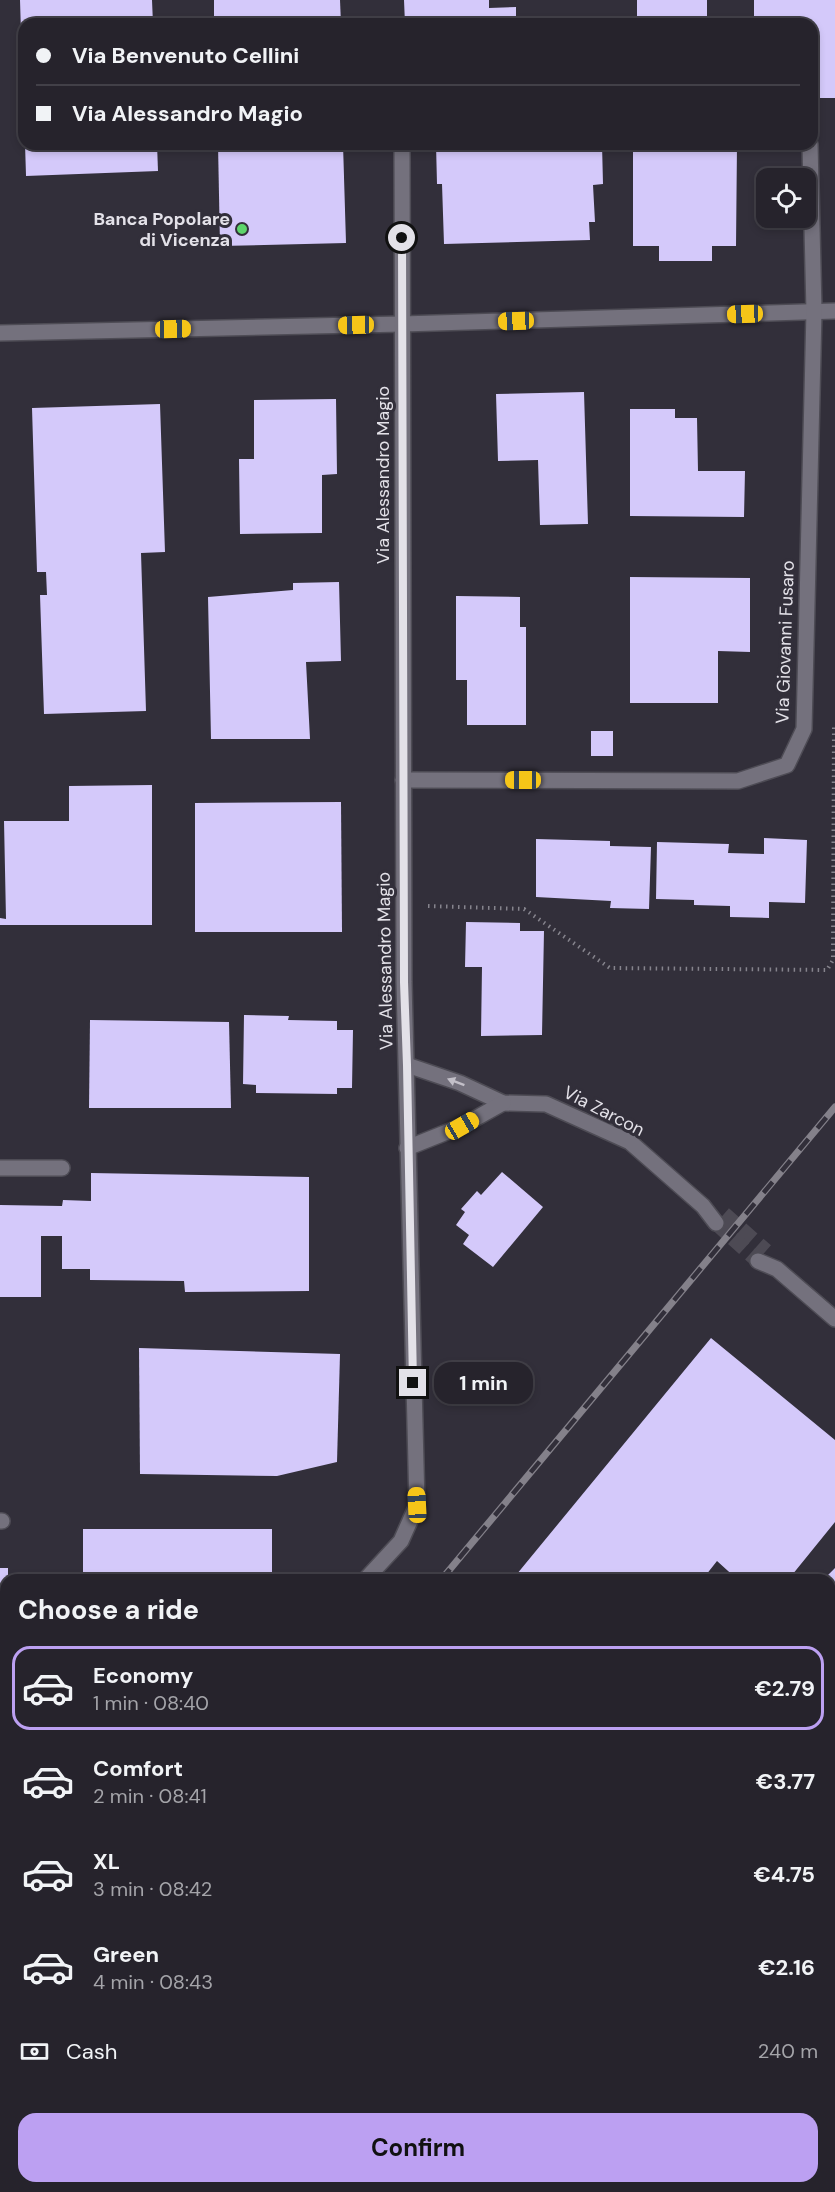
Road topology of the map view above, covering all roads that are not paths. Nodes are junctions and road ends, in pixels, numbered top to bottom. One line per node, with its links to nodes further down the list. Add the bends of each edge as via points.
1 (402, 150): 5 (street, Via Alessandro Magio)
2 (810, 150): 4 (street, Via Giovanni Fusaro)
3 (835, 311): 4 (street)
4 (814, 312): 5 (street); 7 (street, Via Giovanni Fusaro, via 804,729 787,765 738,781)
5 (402, 324): 6 (street); 7 (street, Via Alessandro Magio)
6 (0, 333)
7 (403, 780): 8 (street, Via Alessandro Magio)
8 (407, 1065): 9 (street, one-way to 8); 10 (street, Via Alessandro Magio)
9 (503, 1103): 10 (street, via 462,1126); 13 (street, Via Zarcon, via 546,1104 630,1142)
10 (407, 1148): 16 (street, Via Alessandro Magio, via 417,1505 401,1541)
11 (0, 1168): 12 (street)
12 (62, 1168)
13 (720, 1219)
14 (762, 1256): 15 (street)
15 (835, 1319)
16 (371, 1574)

